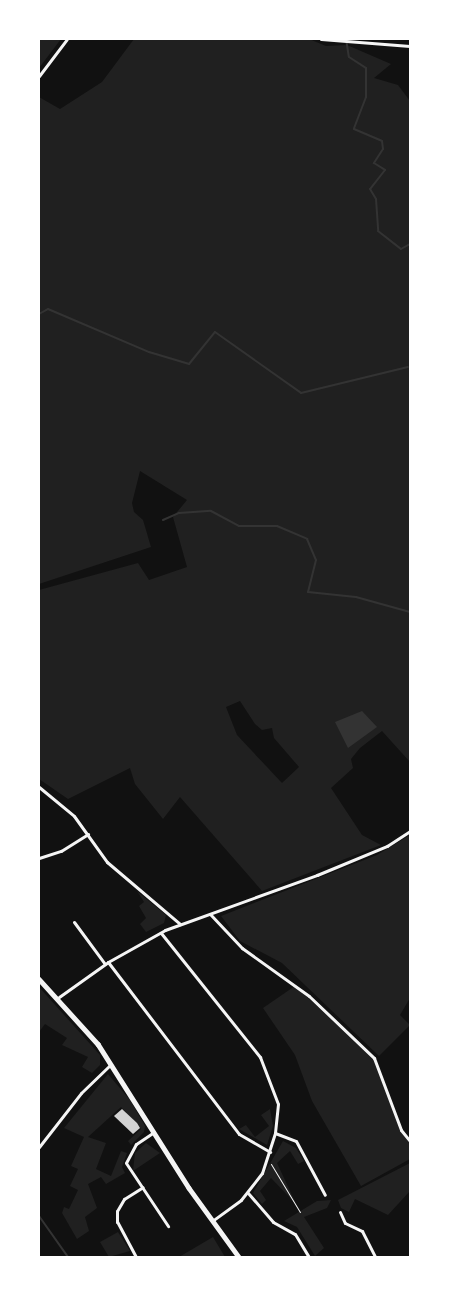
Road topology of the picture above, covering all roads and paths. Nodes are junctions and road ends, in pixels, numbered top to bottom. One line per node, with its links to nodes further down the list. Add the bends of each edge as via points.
1 (67, 39): 4 (street)
2 (320, 39): 3 (street)
3 (410, 46)
4 (39, 76)
5 (39, 787): 7 (street, via 74,816)
6 (410, 831): 9 (street, via 387,846)
7 (88, 834): 8 (street, via 61,851); 11 (street, via 107,862)
8 (39, 858)
9 (210, 914): 11 (street); 19 (street, via 242,948 309,996 374,1058 401,1130)
10 (74, 922): 13 (street)
11 (180, 924): 12 (street)
12 (161, 933): 13 (street); 18 (street, via 260,1057 278,1104)
13 (106, 963): 15 (street); 21 (street, via 239,1134)
14 (39, 979): 15 (street)
15 (59, 997): 16 (street)
16 (110, 1065): 17 (street); 20 (street, via 81,1093)
17 (155, 1132): 23 (street, via 136,1144 126,1163); 28 (street)
18 (276, 1133): 21 (street); 25 (street, via 296,1141)
19 (410, 1141)
20 (39, 1147)
21 (270, 1152): 22 (street)
22 (268, 1159): 24 (street); 26 (path)
23 (143, 1187): 29 (street); 30 (street, via 124,1199 117,1211 118,1222)
24 (248, 1193): 28 (street); 32 (street, via 273,1222 295,1234)
25 (325, 1195)
26 (300, 1212)
27 (340, 1212): 33 (street, via 345,1223 362,1232)
28 (212, 1222): 31 (street)
29 (168, 1226)
30 (136, 1257)
31 (239, 1257)
32 (310, 1257)
33 (375, 1257)

